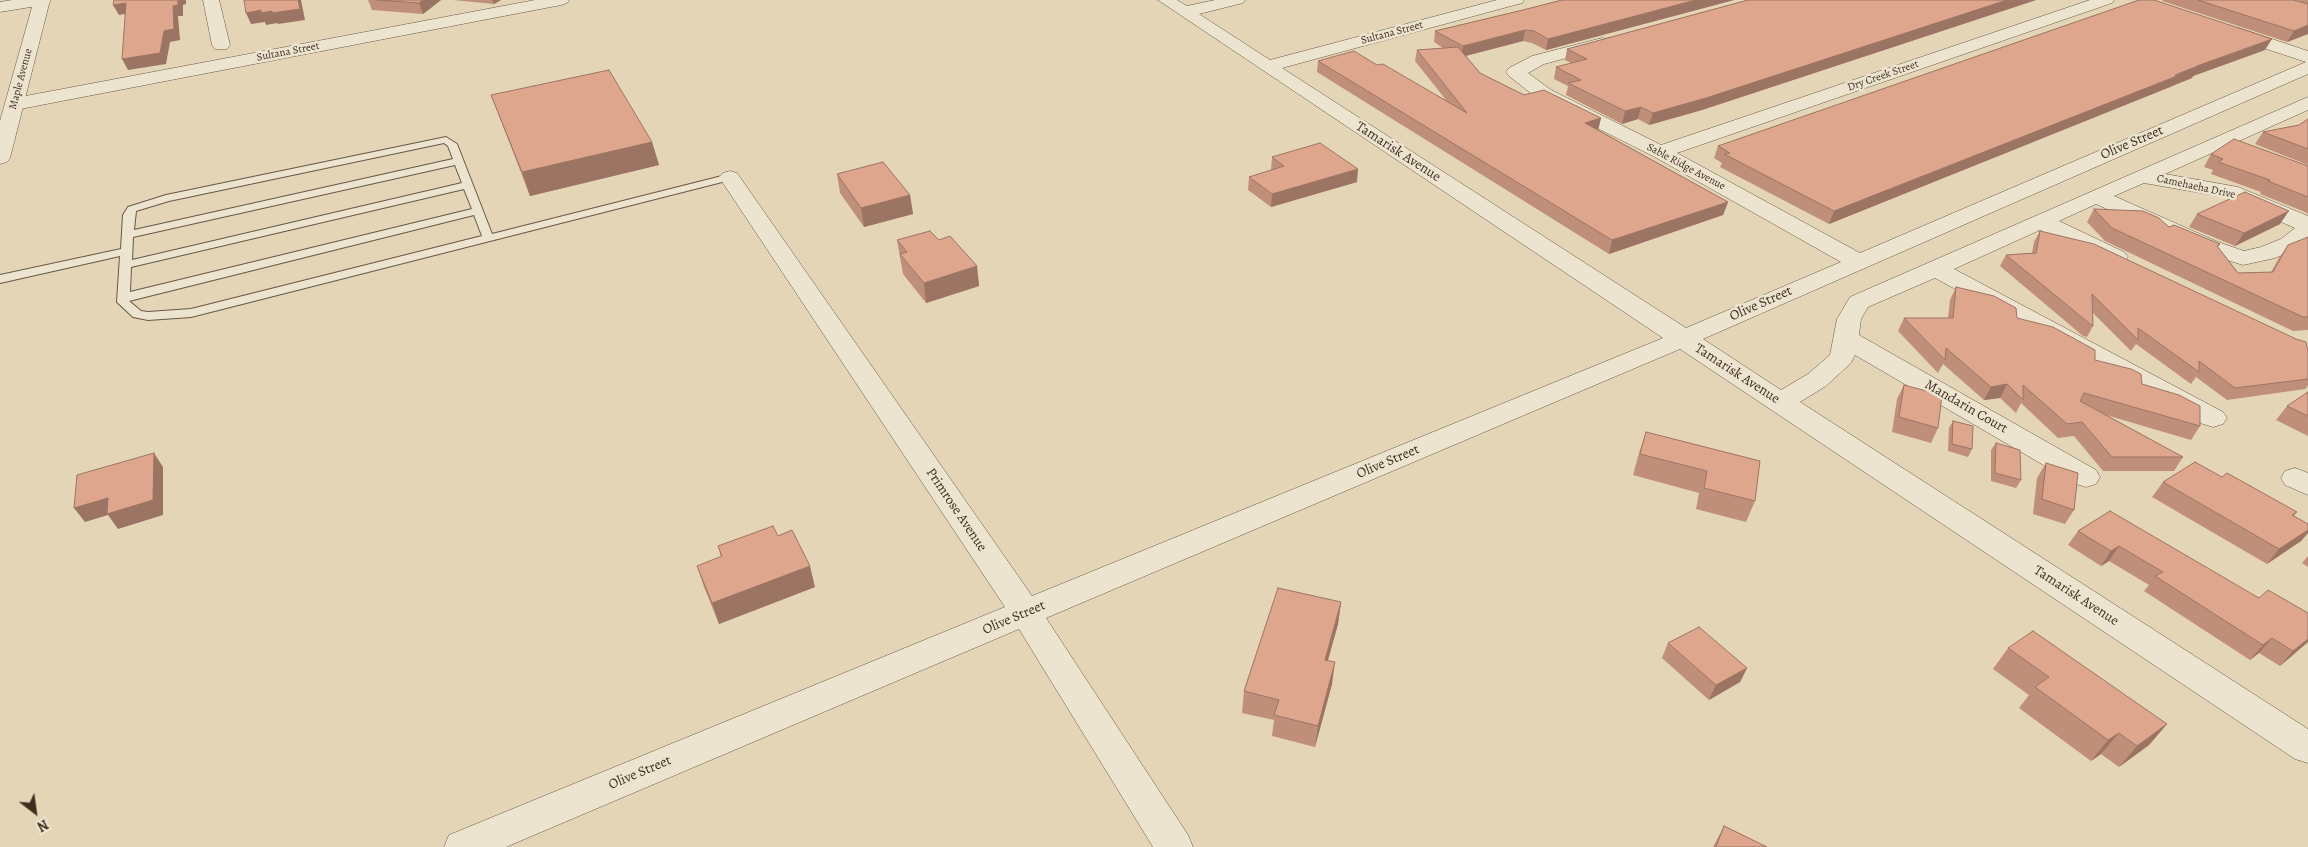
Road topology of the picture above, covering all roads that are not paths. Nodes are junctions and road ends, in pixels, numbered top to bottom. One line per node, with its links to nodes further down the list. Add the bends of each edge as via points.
1 (42, 0): 8 (street); 15 (street, Maple Avenue)
2 (212, 0): 11 (street)
3 (561, 0): 15 (street, Sultana Street)
4 (1237, 0): 7 (street)
5 (1516, 0): 13 (street, Sultana Street)
6 (2106, 0): 19 (street, Dry Creek Street)
7 (1176, 6): 13 (street, Tamarisk Avenue)
8 (0, 7)
9 (2218, 27): 12 (street)
10 (1621, 38): 19 (street, Sable Ridge Avenue, via 1538,60 1515,72 1544,94)
11 (221, 44)
12 (2308, 57)
13 (1268, 66): 38 (street, Tamarisk Avenue)
14 (2308, 67): 32 (street, Olive Street)
15 (15, 104): 20 (street, Maple Avenue)
16 (2305, 107): 17 (street)
17 (2221, 140): 18 (street); 22 (street)
18 (2247, 150)
19 (1660, 152): 32 (street, Sable Ridge Avenue)
20 (0, 158)
21 (459, 161): 24 (lane); 28 (lane); 28 (lane, via 452,144 446,140 434,141 166,198 132,210)
22 (2143, 176): 25 (street); 30 (street, Camehaeha Drive, via 2230,192 2300,221 2308,228)
23 (730, 177): 29 (lane); 43 (street, Primrose Avenue)
24 (468, 185): 26 (lane); 33 (lane)
25 (2096, 196): 27 (street); 30 (street, Camehaeha Drive, via 2242,258)
26 (478, 211): 29 (lane); 37 (lane)
27 (2040, 221): 34 (street); 35 (street)
28 (127, 235): 31 (lane)
29 (488, 238): 37 (lane, via 171,316 137,314 123,302)
30 (2298, 248)
31 (127, 251): 33 (lane); 36 (lane)
32 (1857, 261): 38 (street, Olive Street)
33 (125, 265): 37 (lane)
34 (2138, 268)
35 (1936, 269): 39 (street, via 1859,302 1849,319); 41 (street)
36 (0, 279)
37 (124, 297)
38 (1683, 338): 40 (street, Tamarisk Avenue); 43 (street, Olive Street)
39 (1845, 338): 40 (street, via 1842,358 1817,380); 42 (street, Mandarin Court)
40 (1780, 402): 44 (street, Tamarisk Avenue)
41 (2213, 418)
42 (2086, 476)
43 (1026, 613): 45 (street, Olive Street); 46 (street, Primrose Avenue)
44 (2308, 748)
45 (463, 847)
46 (1174, 847)

